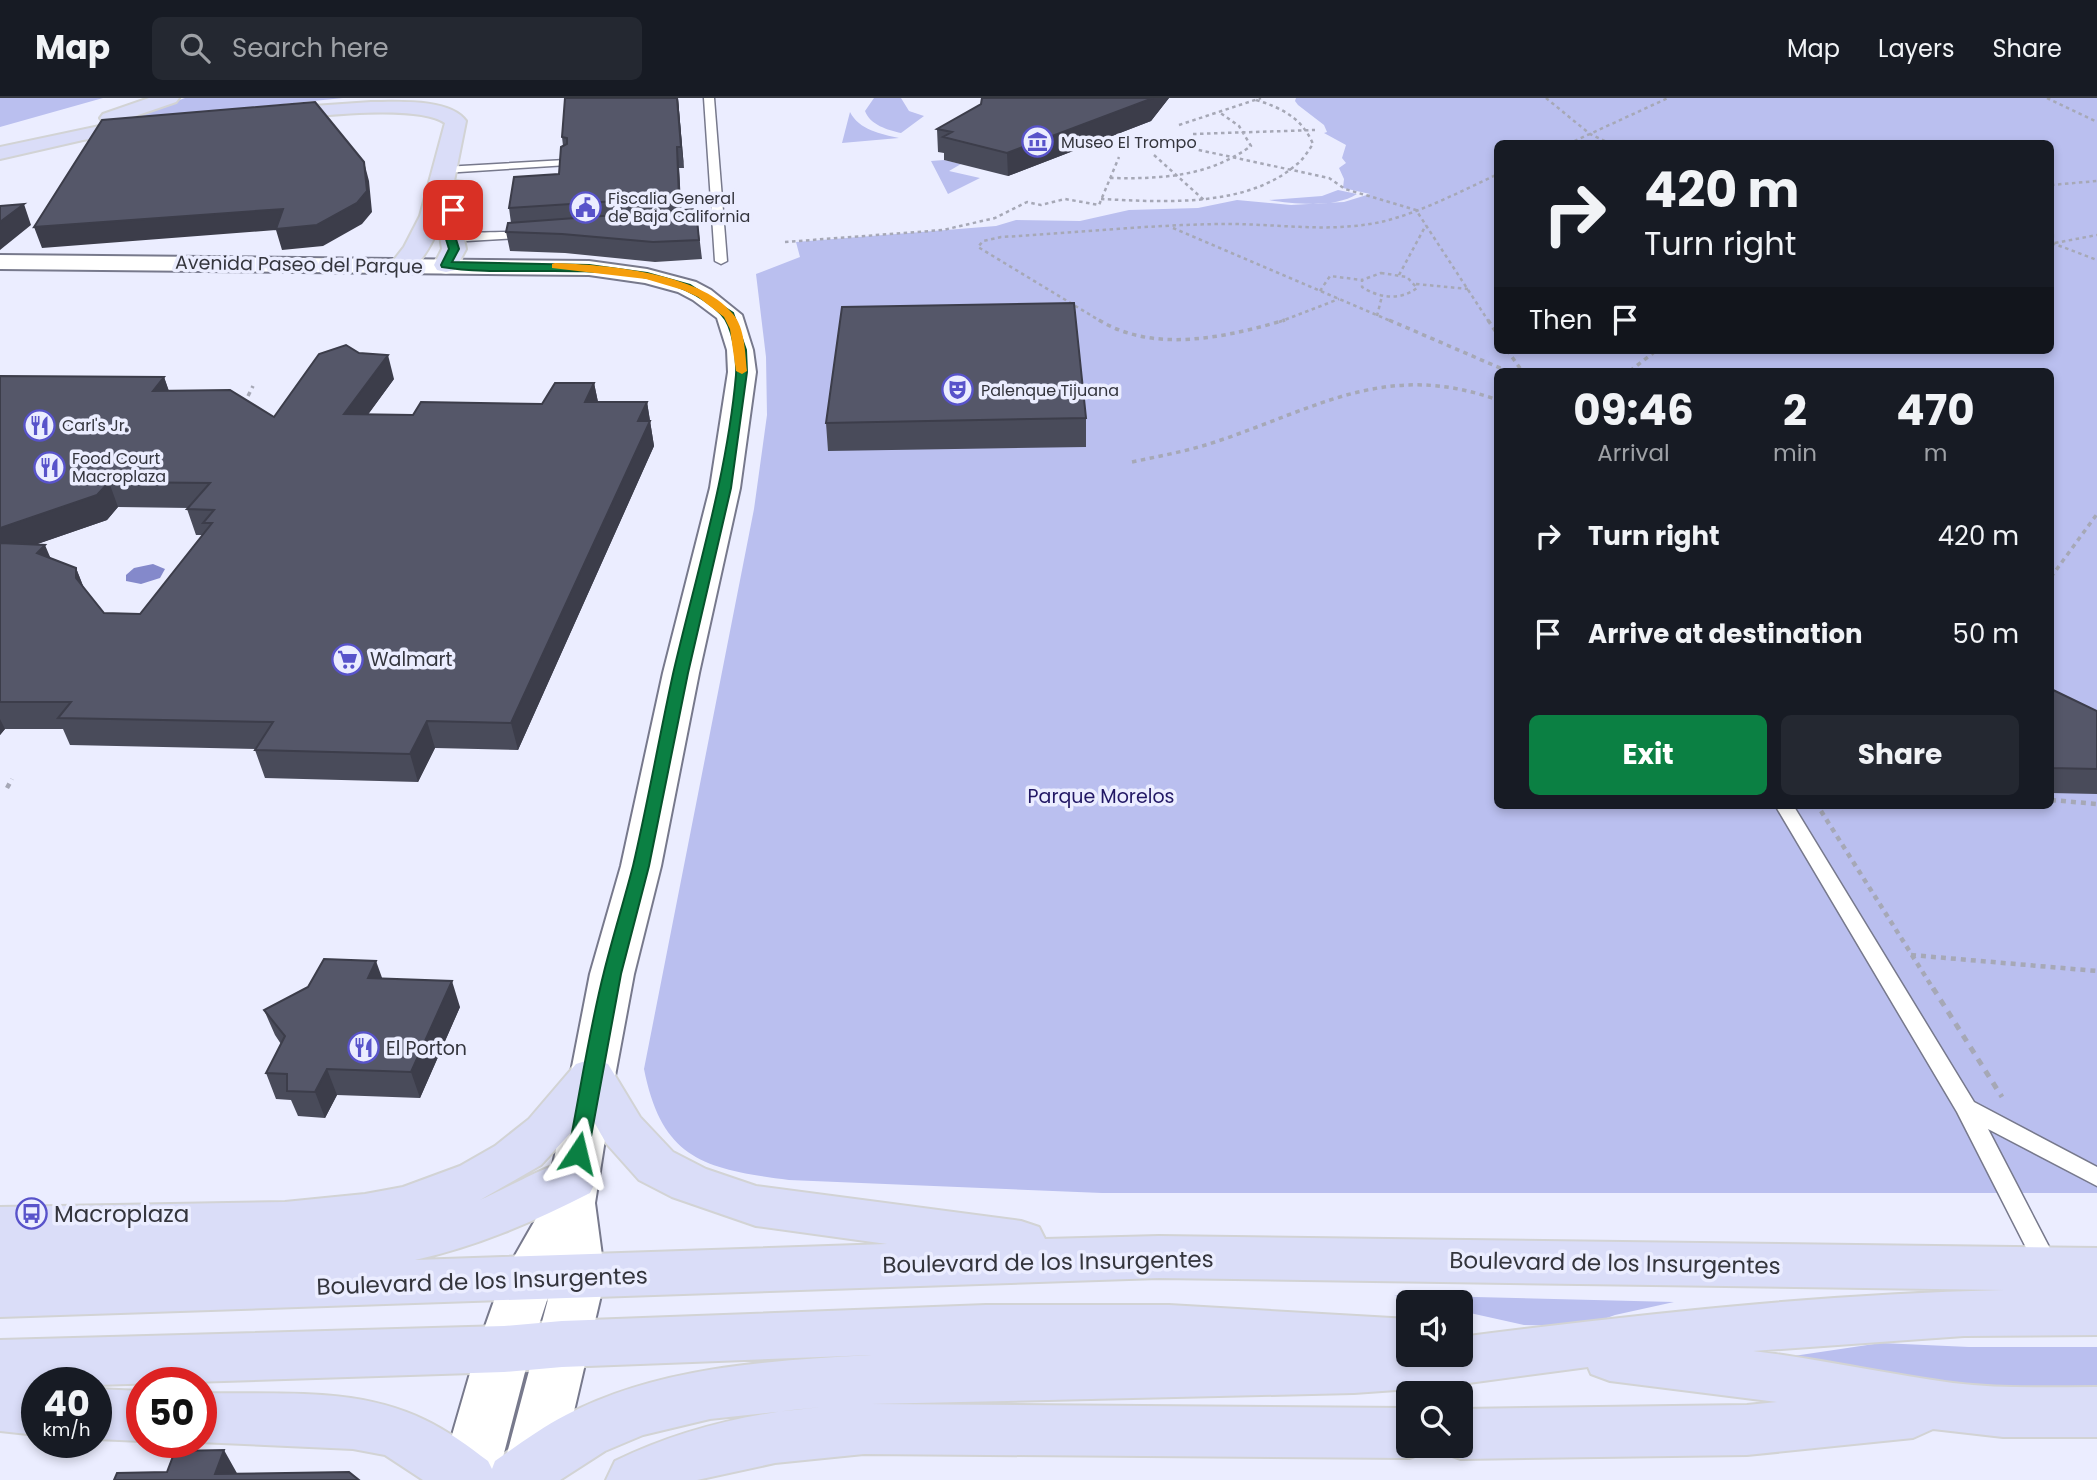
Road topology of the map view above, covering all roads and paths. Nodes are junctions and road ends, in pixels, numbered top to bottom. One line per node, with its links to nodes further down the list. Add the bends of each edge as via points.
1 (128, 98): 21 (main road)
2 (169, 98): 25 (main road)
3 (362, 98): 31 (main road, via 250,116 384,101 446,107 456,121)
4 (462, 98): 31 (main road, via 464,121)
5 (709, 98): 50 (lane)
6 (1261, 98): 11 (path)
7 (1546, 98): 20 (path)
8 (1668, 98): 10 (path)
9 (2047, 98): 13 (path)
10 (1660, 99): 20 (path)
11 (1256, 100): 12 (path); 16 (path, via 1281,108)
12 (1219, 112): 15 (path); 18 (path)
13 (2097, 122)
14 (163, 123): 25 (main road)
15 (1179, 125)
16 (1308, 130): 17 (path); 18 (path); 30 (path, via 1313,144)
17 (1315, 130)
18 (1246, 132): 19 (path); 28 (path, via 1251,146)
19 (1193, 134)
20 (1590, 134): 22 (path); 23 (path)
21 (0, 136)
22 (1577, 140)
23 (1603, 140)
24 (1185, 147): 28 (path)
25 (0, 151)
26 (1154, 155): 32 (path)
27 (1119, 157): 34 (path)
28 (1237, 158): 30 (path); 32 (path, via 1215,169)
29 (565, 163): 31 (lane)
30 (1292, 169): 37 (path, via 1239,192); 40 (path)
31 (451, 170): 48 (main road); 52 (main road, via 423,238)
32 (1178, 176): 34 (path); 37 (path)
33 (1494, 176): 40 (path)
34 (1110, 178): 38 (path)
35 (2097, 181): 36 (path)
36 (2054, 185)
37 (1201, 198): 38 (path); 39 (path)
38 (1101, 199): 45 (path, via 1098,205 1065,200 1041,205 1027,202 995,218 943,230)
39 (1205, 201)
40 (1416, 209): 41 (path); 42 (path, via 1370,224 1335,227)
41 (1426, 225): 53 (path); 56 (path)
42 (1169, 227): 57 (path); 59 (path, via 1001,237 983,241 978,247 1110,327 1152,340 1242,331 1296,317)
43 (545, 234): 48 (lane, via 467,238)
44 (2097, 235): 46 (path)
45 (785, 242)
46 (2054, 244)
47 (2054, 245): 49 (path)
48 (448, 251): 52 (main road, Avenida Paseo del Parque); 80 (main road, Avenida Paseo del Parque, via 647,276 687,287 729,315 740,350 742,372 725,488)
49 (2097, 260)
50 (721, 261)
51 (0, 262): 52 (main road, Avenida Paseo del Parque)
52 (402, 265)
53 (1399, 275): 54 (path, via 1373,274); 55 (path)
54 (1362, 280): 57 (path, via 1330,276); 58 (path, via 1362,287)
55 (1416, 284): 56 (path); 58 (path, via 1409,294)
56 (1468, 289): 61 (path)
57 (1320, 291): 59 (path)
58 (1382, 296): 60 (path)
59 (1339, 299): 60 (path)
60 (1377, 316): 63 (path)
61 (1494, 329)
62 (1652, 354): 64 (path)
63 (1500, 368)
64 (1634, 368)
65 (253, 386): 66 (path)
66 (248, 396)
67 (1494, 398): 68 (path, via 1429,383 1386,387 1305,407 1216,441)
68 (1132, 462)
69 (2097, 514): 70 (path)
70 (2054, 573)
71 (12, 779): 72 (path)
72 (7, 788)
73 (2054, 800): 74 (path)
74 (2097, 804)
75 (1786, 809): 78 (lane)
76 (1820, 809): 77 (path)
77 (1912, 955): 78 (path); 79 (path); 81 (path)
78 (1875, 958): 82 (lane)
79 (2097, 971)
80 (592, 1076): 84 (main road, Avenida Paseo del Parque); 85 (main road, via 549,1129 513,1160 439,1198 337,1220); 86 (main road, via 623,1130 656,1166 689,1183 756,1206 938,1233)
81 (2007, 1105)
82 (1966, 1108): 83 (lane); 88 (lane)
83 (2097, 1177)
84 (572, 1191): 87 (main road, via 453,1230 329,1252); 89 (main road, Avenida Paseo del Parque)
85 (0, 1228)
86 (1158, 1257): 88 (main road, Boulevard de los Insurgentes); 89 (main road, Boulevard de los Insurgentes)
87 (0, 1265)
88 (2073, 1270)
89 (554, 1278): 90 (main road, Boulevard de los Insurgentes); 94 (main road); 96 (main road)
90 (0, 1295)
91 (2097, 1312): 92 (main road)
92 (1766, 1325): 97 (main road); 99 (main road, via 1758,1351 1771,1369)
93 (1396, 1341): 94 (main road, via 1170,1328 986,1328)
94 (562, 1344): 96 (main road); 107 (main road)
95 (1473, 1346): 97 (main road)
96 (504, 1349): 98 (main road); 108 (main road)
97 (1542, 1349): 99 (main road); 107 (main road, via 1424,1365 1212,1373 947,1375 775,1384 610,1421 581,1435)
98 (0, 1364)
99 (1821, 1383): 102 (main road)
100 (0, 1406): 101 (main road)
101 (21, 1408)
102 (1953, 1408): 103 (main road); 106 (main road, via 1747,1430)
103 (2097, 1412)
104 (217, 1419): 108 (main road, via 344,1423 393,1433)
105 (1396, 1433): 109 (main road, via 864,1429 791,1433 737,1442 662,1465)
106 (1473, 1434)
107 (525, 1476)
108 (468, 1480)
109 (635, 1480)

